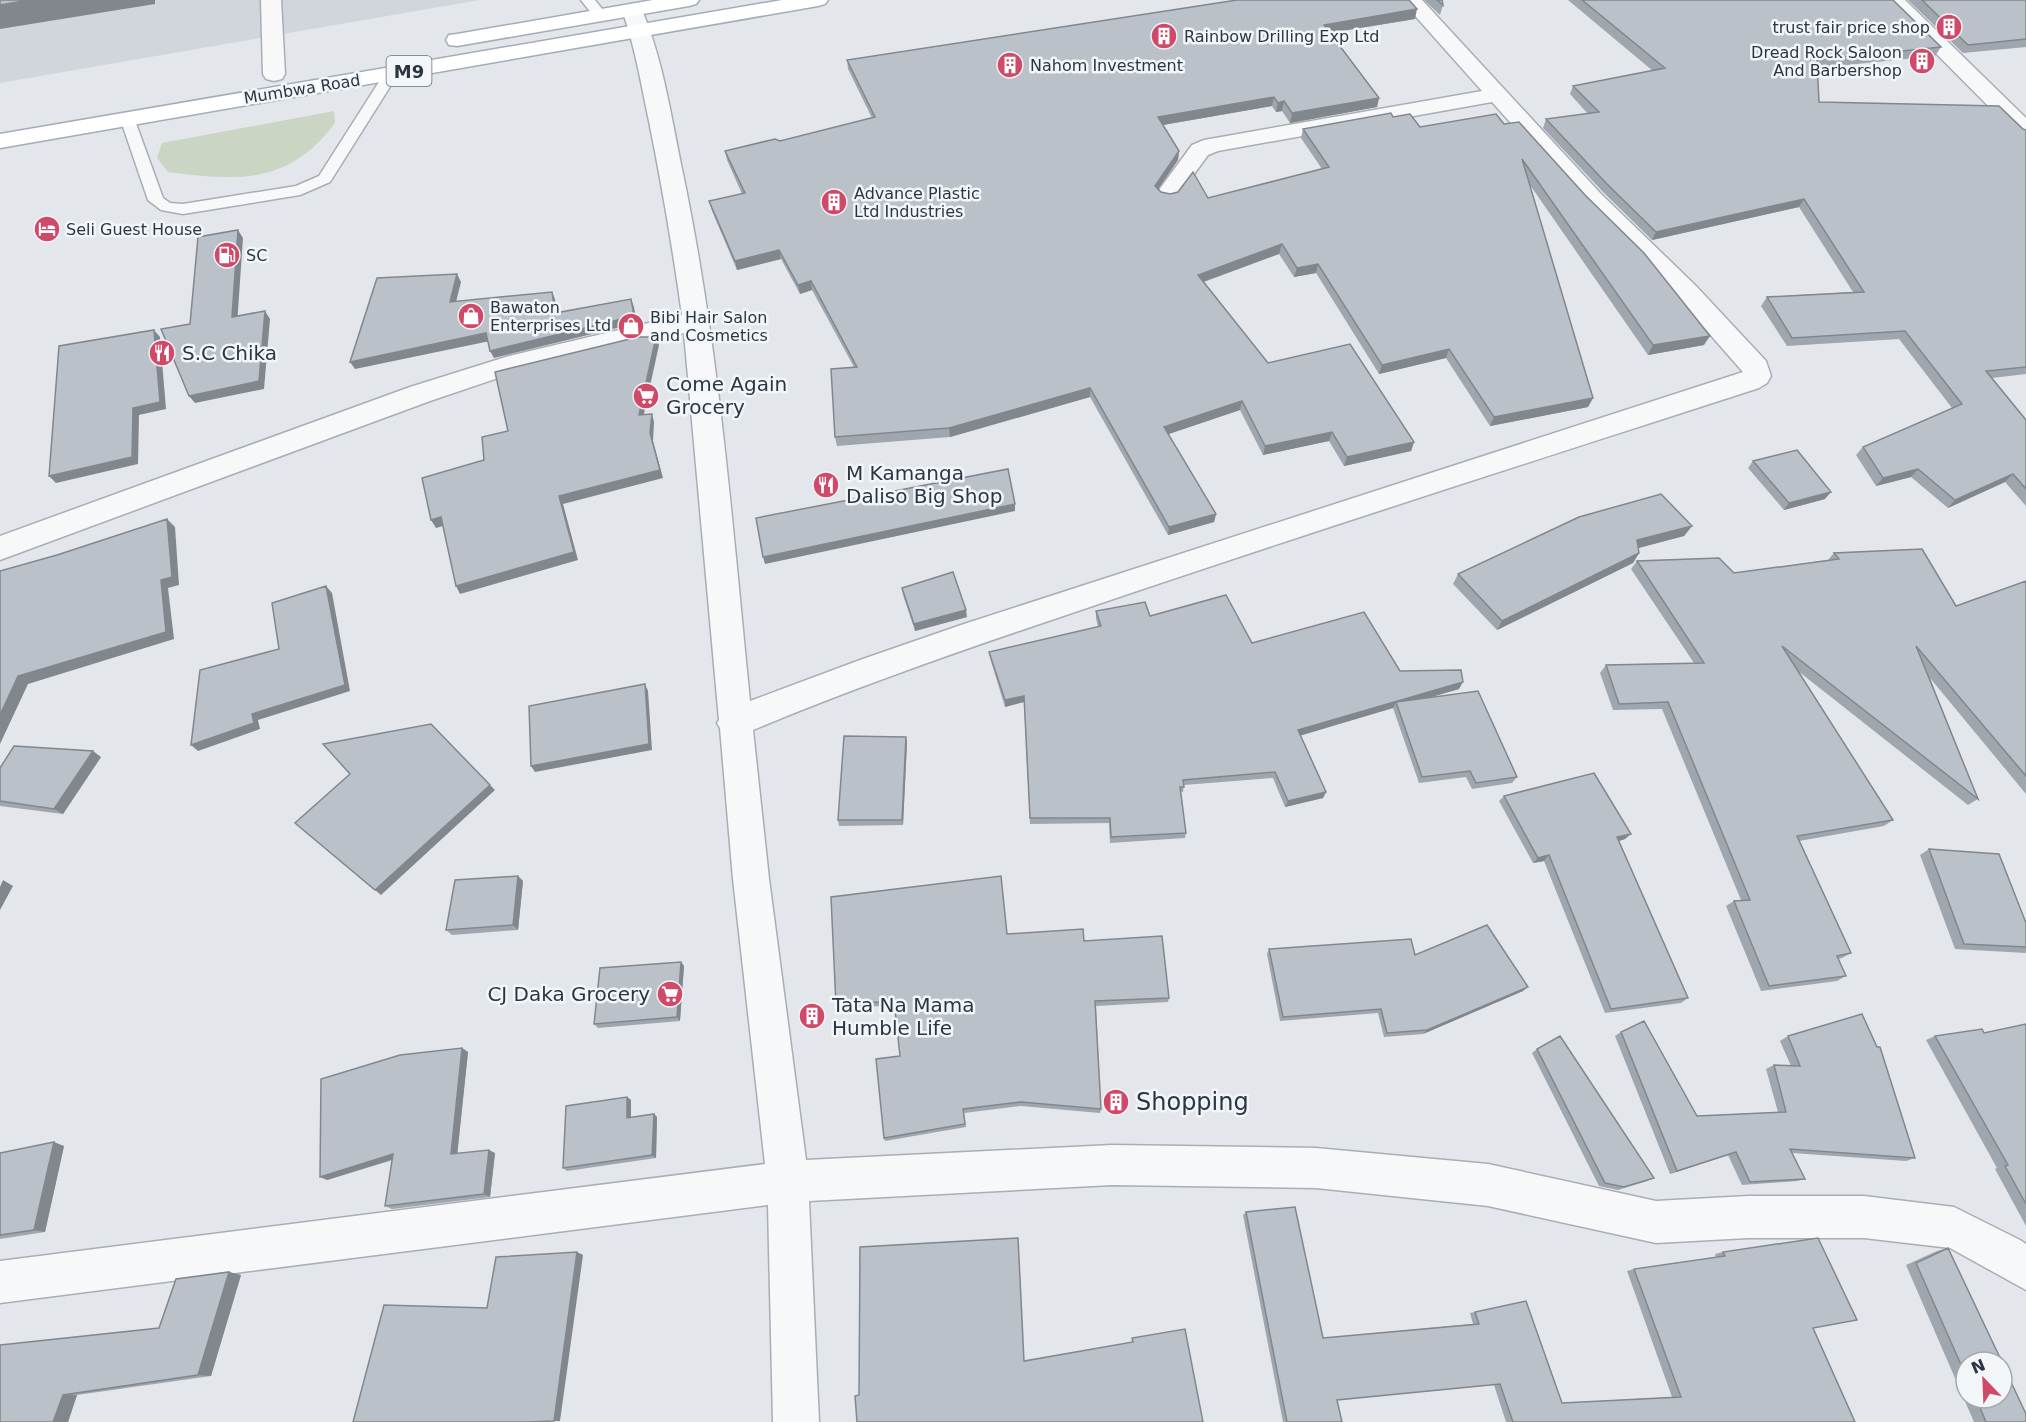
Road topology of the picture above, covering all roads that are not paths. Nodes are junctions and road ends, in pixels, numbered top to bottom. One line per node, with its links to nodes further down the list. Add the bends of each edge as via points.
1 (271, 0): 10 (street)
2 (689, 0): 7 (main road, Mumbwa Road / M9)
3 (818, 0): 7 (main road, Mumbwa Road / M9)
4 (1411, 0): 12 (street)
5 (1893, 0): 15 (street)
6 (594, 7): 7 (main road, Mumbwa Road / M9); 8 (main road, Mumbwa Road / M9)
7 (637, 21): 11 (main road, Mumbwa Road / M9); 18 (street, via 667,150)
8 (436, 44)
9 (377, 55): 10 (main road, Mumbwa Road / M9)
10 (274, 74): 14 (main road, Mumbwa Road / M9)
11 (391, 74): 13 (main road, Mumbwa Road / M9); 13 (lane, via 326,179 300,190 183,208 166,207 156,200)
12 (1496, 95): 17 (street, via 1212,145 1200,150); 20 (street, via 1592,200 1687,292 1756,368 1757,376 909,655 814,688)
13 (127, 118): 16 (main road, Mumbwa Road / M9)
14 (0, 122)
15 (2026, 131)
16 (0, 141)
17 (1168, 194)
18 (696, 321): 19 (street, via 509,365 453,383); 20 (street)
19 (0, 548)
20 (734, 723): 21 (street)
21 (788, 1182): 22 (street, via 1112,1165 1316,1168 1488,1185 1656,1222 1864,1217 1954,1228); 23 (street); 24 (street)
22 (2026, 1269)
23 (0, 1282)
24 (796, 1422)

